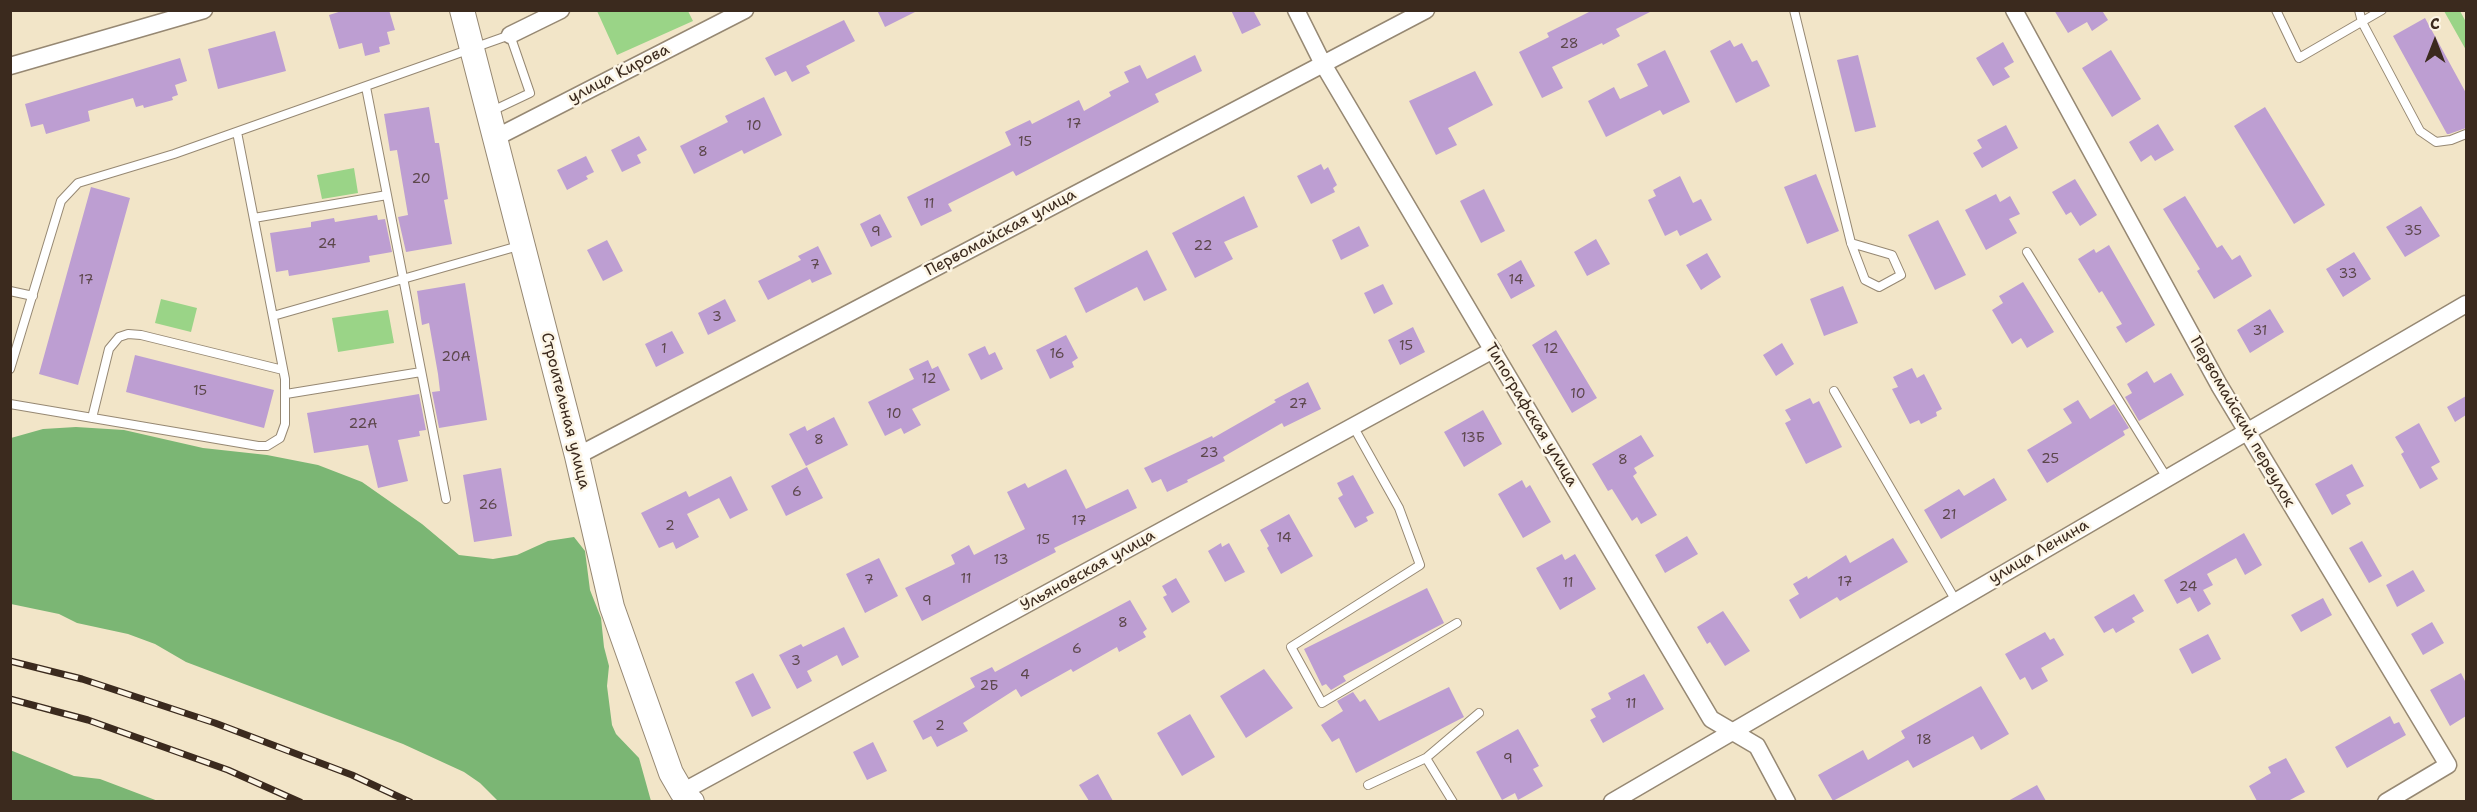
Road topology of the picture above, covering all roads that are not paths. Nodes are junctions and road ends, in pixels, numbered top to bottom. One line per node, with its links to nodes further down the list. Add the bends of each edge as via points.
1 (462, 10): 14 (street, Строительная улица)
2 (561, 10): 13 (street)
3 (745, 10): 21 (street, улица Кирова)
4 (1296, 10): 15 (street, Типографская улица)
5 (1426, 10): 15 (street, Первомайская улица)
6 (1794, 10): 24 (lane)
7 (2014, 10): 41 (street, Первомайский переулок)
8 (2276, 10): 12 (lane, via 2299,58)
9 (2359, 10): 12 (lane)
10 (2382, 10): 12 (lane)
11 (193, 12): 16 (street)
12 (2362, 22): 20 (lane, via 2420,132 2436,142)
13 (510, 35): 14 (lane); 18 (lane, via 530,93)
14 (472, 50): 17 (lane); 18 (street, Строительная улица)
15 (1323, 64): 32 (street, Типографская улица); 42 (street, Первомайская улица)
16 (10, 66)
17 (366, 87): 19 (lane); 22 (lane)
18 (489, 113): 21 (street, Строительная улица)
19 (237, 132): 23 (lane); 29 (lane, via 84,180 70,189 61,201)
20 (2466, 134)
21 (495, 138): 25 (street, Строительная улица)
22 (387, 195): 23 (lane); 27 (lane)
23 (254, 218): 31 (lane)
24 (1851, 243): 24 (lane, via 1865,280 1879,287 1901,275 1892,255)
25 (522, 245): 27 (lane); 42 (street, Строительная улица)
26 (2027, 252): 43 (lane)
27 (403, 279): 31 (lane); 35 (lane)
28 (10, 291): 29 (lane)
29 (33, 296): 33 (lane)
30 (2466, 304): 41 (street, улица Ленина)
31 (273, 316): 34 (lane)
32 (1492, 350): 40 (street, Ульяновская улица); 48 (street, Типографская улица, via 1711,718)
33 (10, 369)
34 (283, 370): 37 (lane); 39 (lane, via 128,334 109,349)
35 (421, 372): 37 (lane); 44 (lane)
36 (1834, 391): 45 (lane)
37 (286, 394): 39 (lane, via 283,432 267,446)
38 (10, 404): 39 (lane)
39 (92, 418)
40 (1353, 426): 46 (lane, via 1398,508 1420,565 1291,647 1322,703); 51 (street, Ульяновская улица)
41 (2246, 432): 43 (street, улица Ленина); 55 (street, Первомайский переулок, via 2448,765)
42 (577, 456): 51 (street, Строительная улица, via 612,607 671,773)
43 (2167, 478): 45 (street, улица Ленина)
44 (446, 499)
45 (1956, 600): 48 (street, улица Ленина)
46 (1457, 623)
47 (1479, 713): 49 (lane)
48 (1732, 731): 53 (street, улица Ленина); 54 (street, Типографская улица, via 1757,746)
49 (1426, 758): 50 (lane); 52 (lane)
50 (1368, 785)
51 (687, 796)
52 (1453, 801)
53 (1612, 801)
54 (1787, 801)
55 (2386, 801)

